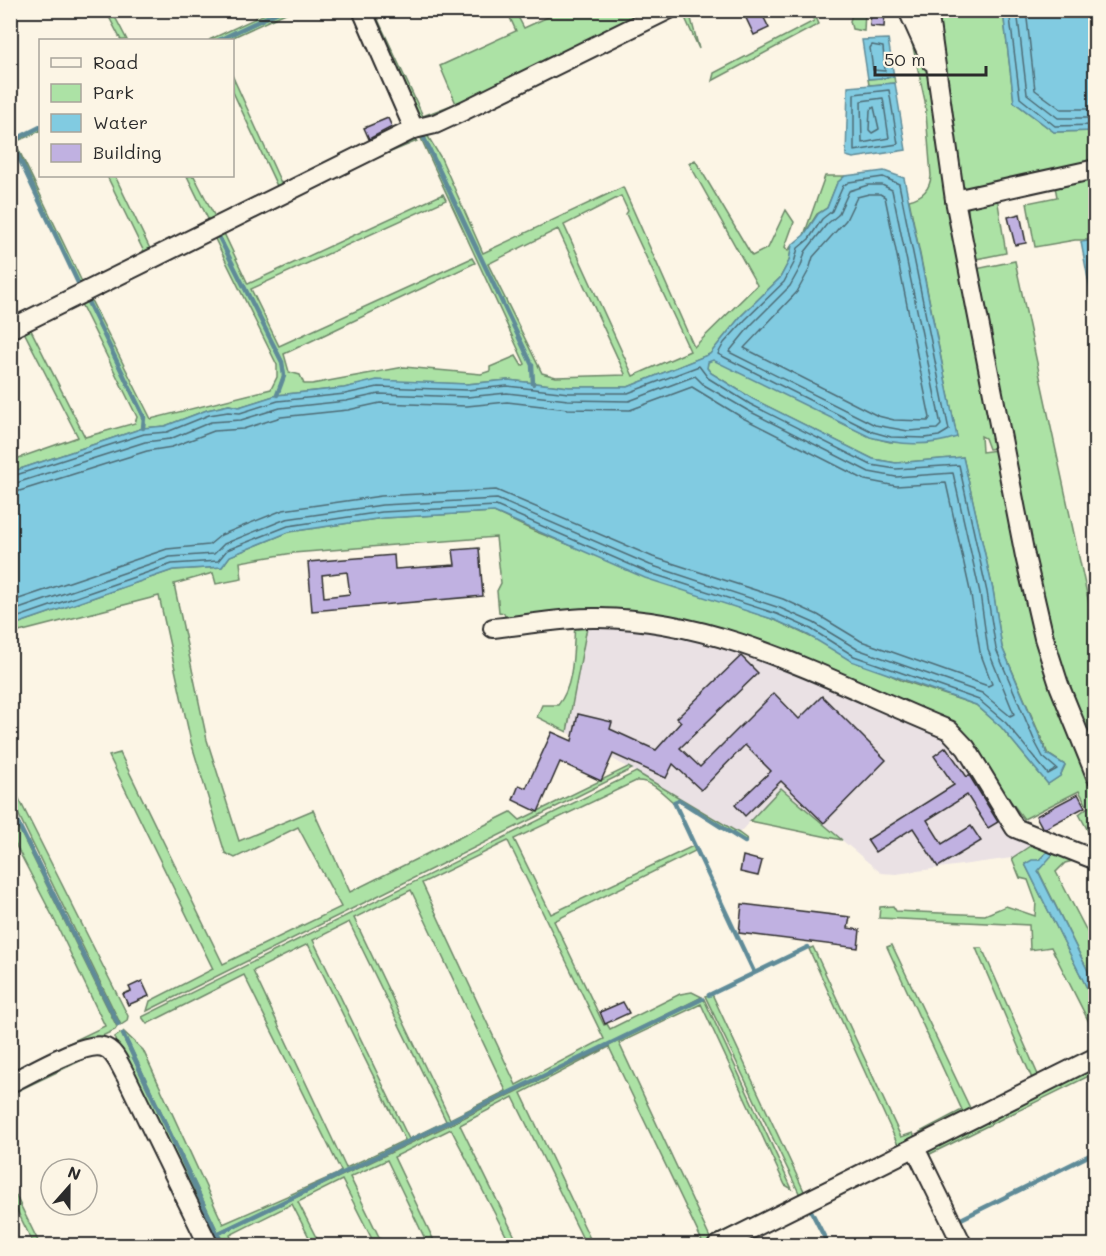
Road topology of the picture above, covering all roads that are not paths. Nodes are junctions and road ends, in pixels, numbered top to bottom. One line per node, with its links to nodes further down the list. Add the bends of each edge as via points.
1 (362, 10): 6 (street)
2 (668, 10): 6 (street, via 463,111)
3 (908, 10): 5 (street)
4 (928, 10): 5 (street)
5 (936, 74): 8 (street)
6 (414, 129): 9 (street)
7 (1095, 169): 8 (street)
8 (955, 200): 11 (street, via 1044,638)
9 (10, 329)
10 (493, 628): 12 (street, via 598,618 658,624 715,635 783,658 949,730 966,748 1015,828)
11 (1095, 776)
12 (1095, 860)
13 (1095, 1057): 15 (street)
14 (10, 1083): 16 (street, via 83,1049 103,1046 111,1051)
15 (915, 1148): 17 (street); 18 (street)
16 (209, 1245)
17 (717, 1245)
18 (963, 1245)

